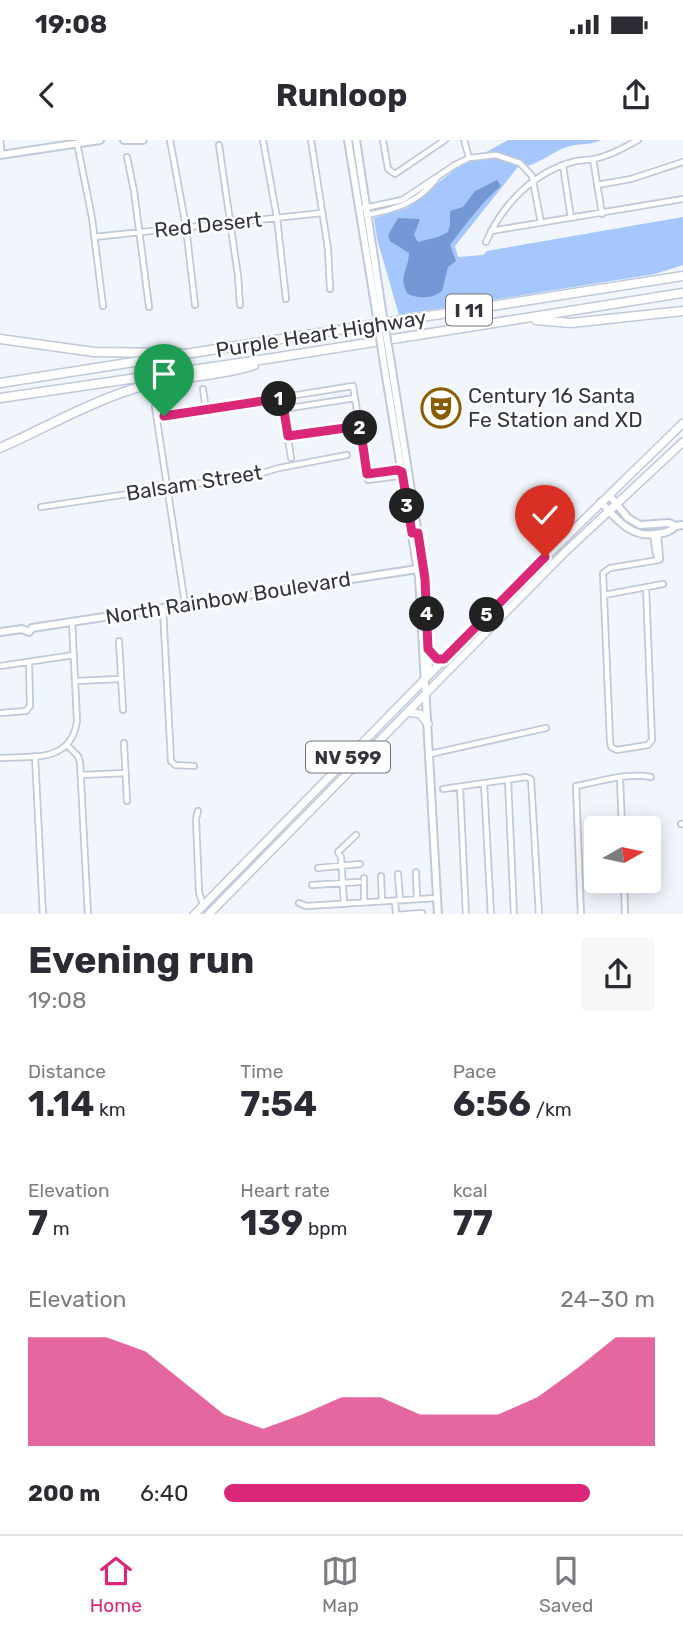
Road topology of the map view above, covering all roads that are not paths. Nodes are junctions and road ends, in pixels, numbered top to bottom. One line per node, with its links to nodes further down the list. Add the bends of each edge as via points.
1 (0, 140): 17 (street)
2 (95, 140): 3 (main road); 15 (main road)
3 (100, 140)
4 (124, 140): 5 (main road)
5 (143, 140)
6 (170, 140): 33 (street)
7 (263, 140): 29 (street)
8 (311, 140): 27 (street)
9 (348, 140): 26 (main road)
10 (356, 140): 26 (main road)
11 (383, 140): 12 (street, via 387,169 393,174)
12 (445, 140)
13 (464, 140): 19 (street)
14 (638, 140): 20 (street)
15 (77, 143): 17 (main road); 36 (street)
16 (219, 145): 31 (street)
17 (1, 155)
18 (127, 157): 35 (street)
19 (469, 158): 23 (street, via 502,156 520,163); 26 (street, via 405,206)
20 (593, 159): 22 (street); 24 (street)
21 (683, 162): 24 (street)
22 (563, 166): 23 (street); 30 (street)
23 (534, 181): 32 (street); 34 (street, via 520,190)
24 (597, 185): 28 (street)
25 (683, 200): 28 (street)
26 (364, 212): 67 (main road, bridge)
27 (322, 213): 29 (street, Red Desert); 39 (street)
28 (602, 214): 30 (street)
29 (277, 218): 31 (street, Red Desert); 41 (street)
30 (571, 218): 32 (street)
31 (231, 223): 33 (street, Red Desert); 43 (street)
32 (541, 223): 34 (street)
33 (186, 228): 35 (street, Red Desert); 42 (street)
34 (491, 231): 37 (street)
35 (139, 233): 36 (street, Red Desert); 45 (street)
36 (94, 237): 44 (street)
37 (486, 242)
38 (683, 276): 49 (highway, Purple Heart Highway / I 11)
39 (330, 289)
40 (683, 293): 47 (highway, Purple Heart Highway / I 11)
41 (286, 299)
42 (195, 304)
43 (240, 305)
44 (103, 306)
45 (149, 307)
46 (683, 311): 47 (highway, via 571,323)
47 (520, 319): 50 (highway, Purple Heart Highway / I 11)
48 (0, 339): 49 (highway, via 94,352)
49 (190, 355): 51 (highway, Purple Heart Highway / I 11)
50 (273, 358): 53 (highway, Purple Heart Highway / I 11); 64 (highway, via 242,369 128,391)
51 (0, 383)
52 (203, 389): 58 (street)
53 (0, 398)
54 (282, 398): 55 (street, via 353,386); 57 (street); 58 (street)
55 (355, 398): 57 (street); 61 (street)
56 (155, 407): 68 (street)
57 (284, 409): 62 (street)
58 (206, 410): 59 (street)
59 (164, 416)
60 (683, 423): 69 (main road, NV 599)
61 (360, 426): 62 (street); 67 (street, via 368,477)
62 (288, 436): 66 (street)
63 (683, 442): 71 (main road, NV 599)
64 (0, 448)
65 (347, 455): 68 (street, Balsam Street)
66 (291, 458)
67 (405, 472): 76 (main road)
68 (167, 488): 72 (street, Balsam Street); 81 (street)
69 (609, 495): 70 (main road, NV 599); 71 (main road)
70 (601, 502): 73 (main road); 80 (main road, NV 599)
71 (616, 505): 73 (main road, NV 599); 74 (main road, via 640,525)
72 (41, 507)
73 (610, 511): 75 (main road, via 631,531); 83 (main road, NV 599)
74 (679, 526): 75 (main road)
75 (656, 534): 79 (street, via 659,560 605,571)
76 (420, 568): 81 (main road, North Rainbow Boulevard); 87 (main road); 94 (main road)
77 (663, 584): 78 (street)
78 (646, 587): 79 (street); 79 (street, via 651,743 645,746 620,750 610,741)
79 (604, 595)
80 (506, 596): 83 (main road); 89 (main road, NV 599)
81 (185, 604): 82 (main road, North Rainbow Boulevard)
82 (163, 607): 84 (main road, North Rainbow Boulevard); 107 (street, via 171,761)
83 (511, 607): 96 (main road, NV 599)
84 (72, 621): 85 (main road, North Rainbow Boulevard); 88 (street)
85 (0, 632)
86 (118, 641): 93 (street)
87 (428, 649): 89 (main road, via 434,657); 92 (main road)
88 (74, 655): 90 (street); 95 (street)
89 (444, 659): 92 (main road, NV 599)
90 (29, 662): 91 (street); 99 (street, via 28,709)
91 (0, 666)
92 (429, 674): 94 (main road, NV 599); 96 (main road)
93 (121, 679): 95 (street); 97 (street)
94 (423, 680): 96 (main road); 119 (main road, NV 599)
95 (75, 681): 103 (street, via 77,721)
96 (426, 694): 98 (main road, NV 599); 100 (main road)
97 (122, 710)
98 (408, 712): 100 (main road, via 420,714); 122 (main road, NV 599)
99 (0, 713)
100 (428, 724): 104 (main road)
101 (546, 728): 104 (street)
102 (124, 743): 108 (street)
103 (67, 745): 105 (street, via 49,755); 109 (street, via 78,756)
104 (430, 754): 133 (main road)
105 (35, 756): 106 (street); 141 (street)
106 (0, 758)
107 (194, 766)
108 (126, 772): 109 (street); 116 (street)
109 (81, 775): 142 (street)
110 (651, 777): 111 (street)
111 (620, 778): 118 (street); 151 (street, via 576,786)
112 (508, 780): 113 (street); 149 (street); 150 (street, via 531,779)
113 (484, 783): 114 (street); 148 (street)
114 (460, 787): 115 (street); 147 (street)
115 (443, 789)
116 (127, 801)
117 (198, 811): 140 (street)
118 (622, 816)
119 (282, 824): 121 (main road, NV 599); 122 (main road)
120 (356, 835): 124 (street, via 338,852)
121 (265, 842): 126 (main road, via 264,852); 140 (main road, NV 599)
122 (273, 848): 126 (main road, NV 599)
123 (360, 864): 124 (street)
124 (342, 866): 125 (street); 130 (street)
125 (318, 867)
126 (249, 872): 144 (main road, NV 599)
127 (416, 872): 134 (street)
128 (398, 874): 136 (street)
129 (381, 876): 135 (street)
130 (343, 884): 131 (street); 137 (street, via 361,880); 139 (street)
131 (312, 885)
132 (624, 893): 152 (street)
133 (437, 898): 134 (street); 146 (main road)
134 (417, 900): 136 (street)
135 (382, 901): 136 (street); 137 (street)
136 (397, 901): 145 (street)
137 (365, 902): 139 (street)
138 (299, 903): 139 (street)
139 (344, 904)
140 (203, 905): 143 (main road, NV 599)
141 (43, 914)
142 (88, 914)
143 (195, 914)
144 (209, 914)
145 (396, 914)
146 (438, 914)
147 (466, 914)
148 (491, 914)
149 (514, 914)
150 (539, 914)
151 (581, 914)
152 (625, 914)

